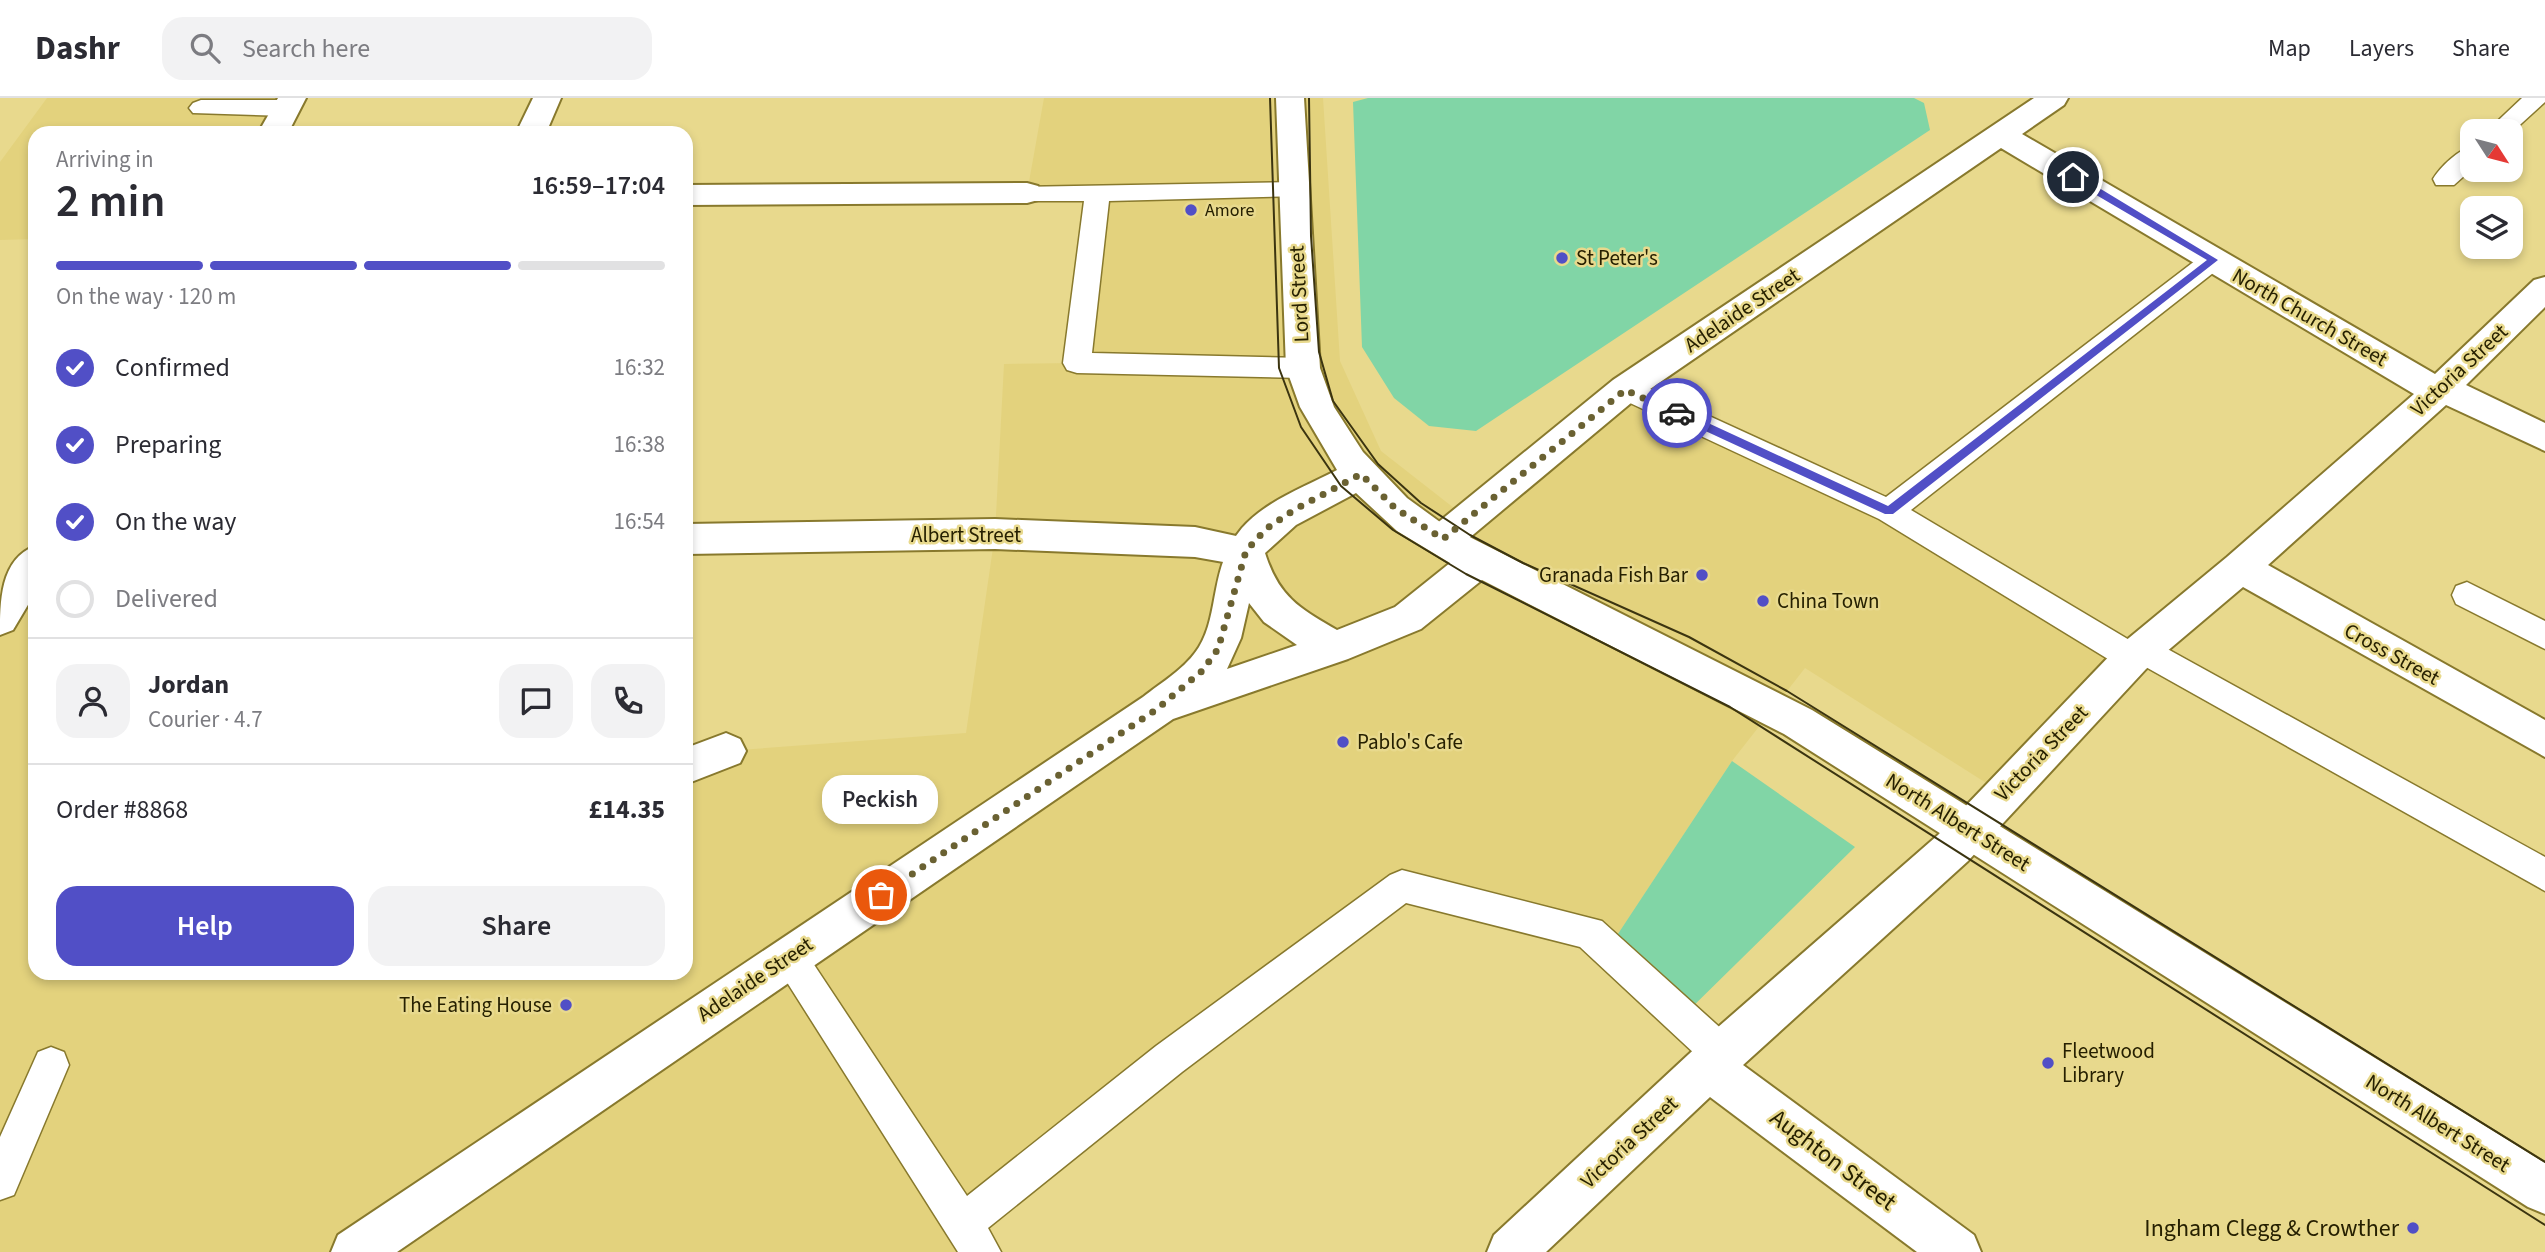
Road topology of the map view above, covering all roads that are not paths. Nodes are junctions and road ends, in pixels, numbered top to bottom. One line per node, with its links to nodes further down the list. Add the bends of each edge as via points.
1 (547, 98): 8 (street)
2 (1290, 98): 12 (street, Lord Street)
3 (2054, 98): 9 (street, Adelaide Street)
4 (2536, 98): 7 (lane)
5 (201, 108): 6 (lane)
6 (284, 113)
7 (2512, 119)
8 (534, 126)
9 (2002, 135): 16 (street, North Church Street); 19 (street, Adelaide Street)
10 (2460, 166): 11 (lane)
11 (2445, 179)
12 (1294, 190): 14 (lane); 18 (street, Lord Street)
13 (1027, 193): 14 (lane); 15 (street)
14 (1097, 193): 18 (lane, via 1077,363)
15 (693, 195)
16 (2213, 260): 20 (street, North Church Street); 23 (lane)
17 (2545, 288): 20 (street, Victoria Street)
18 (1303, 368): 22 (street, Lord Street, via 1321,420)
19 (1625, 390): 23 (lane); 25 (street, Adelaide Street)
20 (2440, 390): 21 (street, North Church Street); 28 (street, Victoria Street)
21 (2545, 438)
22 (1361, 474): 25 (street, North Albert Street, via 1395,508); 26 (street, via 1294,510 1266,529)
23 (1889, 511): 34 (lane)
24 (693, 539): 26 (street, Albert Street, via 995,534 1195,542)
25 (1443, 539): 27 (street, North Albert Street)
26 (1246, 551): 33 (street, via 1260,595); 35 (street, Adelaide Street, via 1218,649 1202,671)
27 (1479, 561): 33 (street, Adelaide Street, via 1408,618); 39 (street, North Albert Street, via 1721,678)
28 (2240, 568): 34 (street, Victoria Street); 36 (street, Cross Street)
29 (28, 573): 31 (street)
30 (2467, 595): 32 (lane)
31 (0, 619)
32 (2545, 636)
33 (1335, 648): 35 (street, Adelaide Street)
34 (2137, 654): 39 (street, Victoria Street); 40 (lane)
35 (1157, 709): 41 (street, Adelaide Street)
36 (2545, 740)
37 (726, 751): 38 (street)
38 (693, 763)
39 (1969, 829): 42 (street, Victoria Street); 45 (street, North Albert Street)
40 (2545, 875)
41 (789, 957): 46 (lane); 47 (street, Adelaide Street)
42 (1716, 1061): 46 (lane, via 1590,933 1402,886 1169,1059); 48 (street, Victoria Street); 49 (street, Aughton Street)
43 (51, 1065): 44 (lane)
44 (0, 1181)
45 (2545, 1190)
46 (972, 1238)
47 (355, 1252)
48 (1511, 1252)
49 (1957, 1252)

